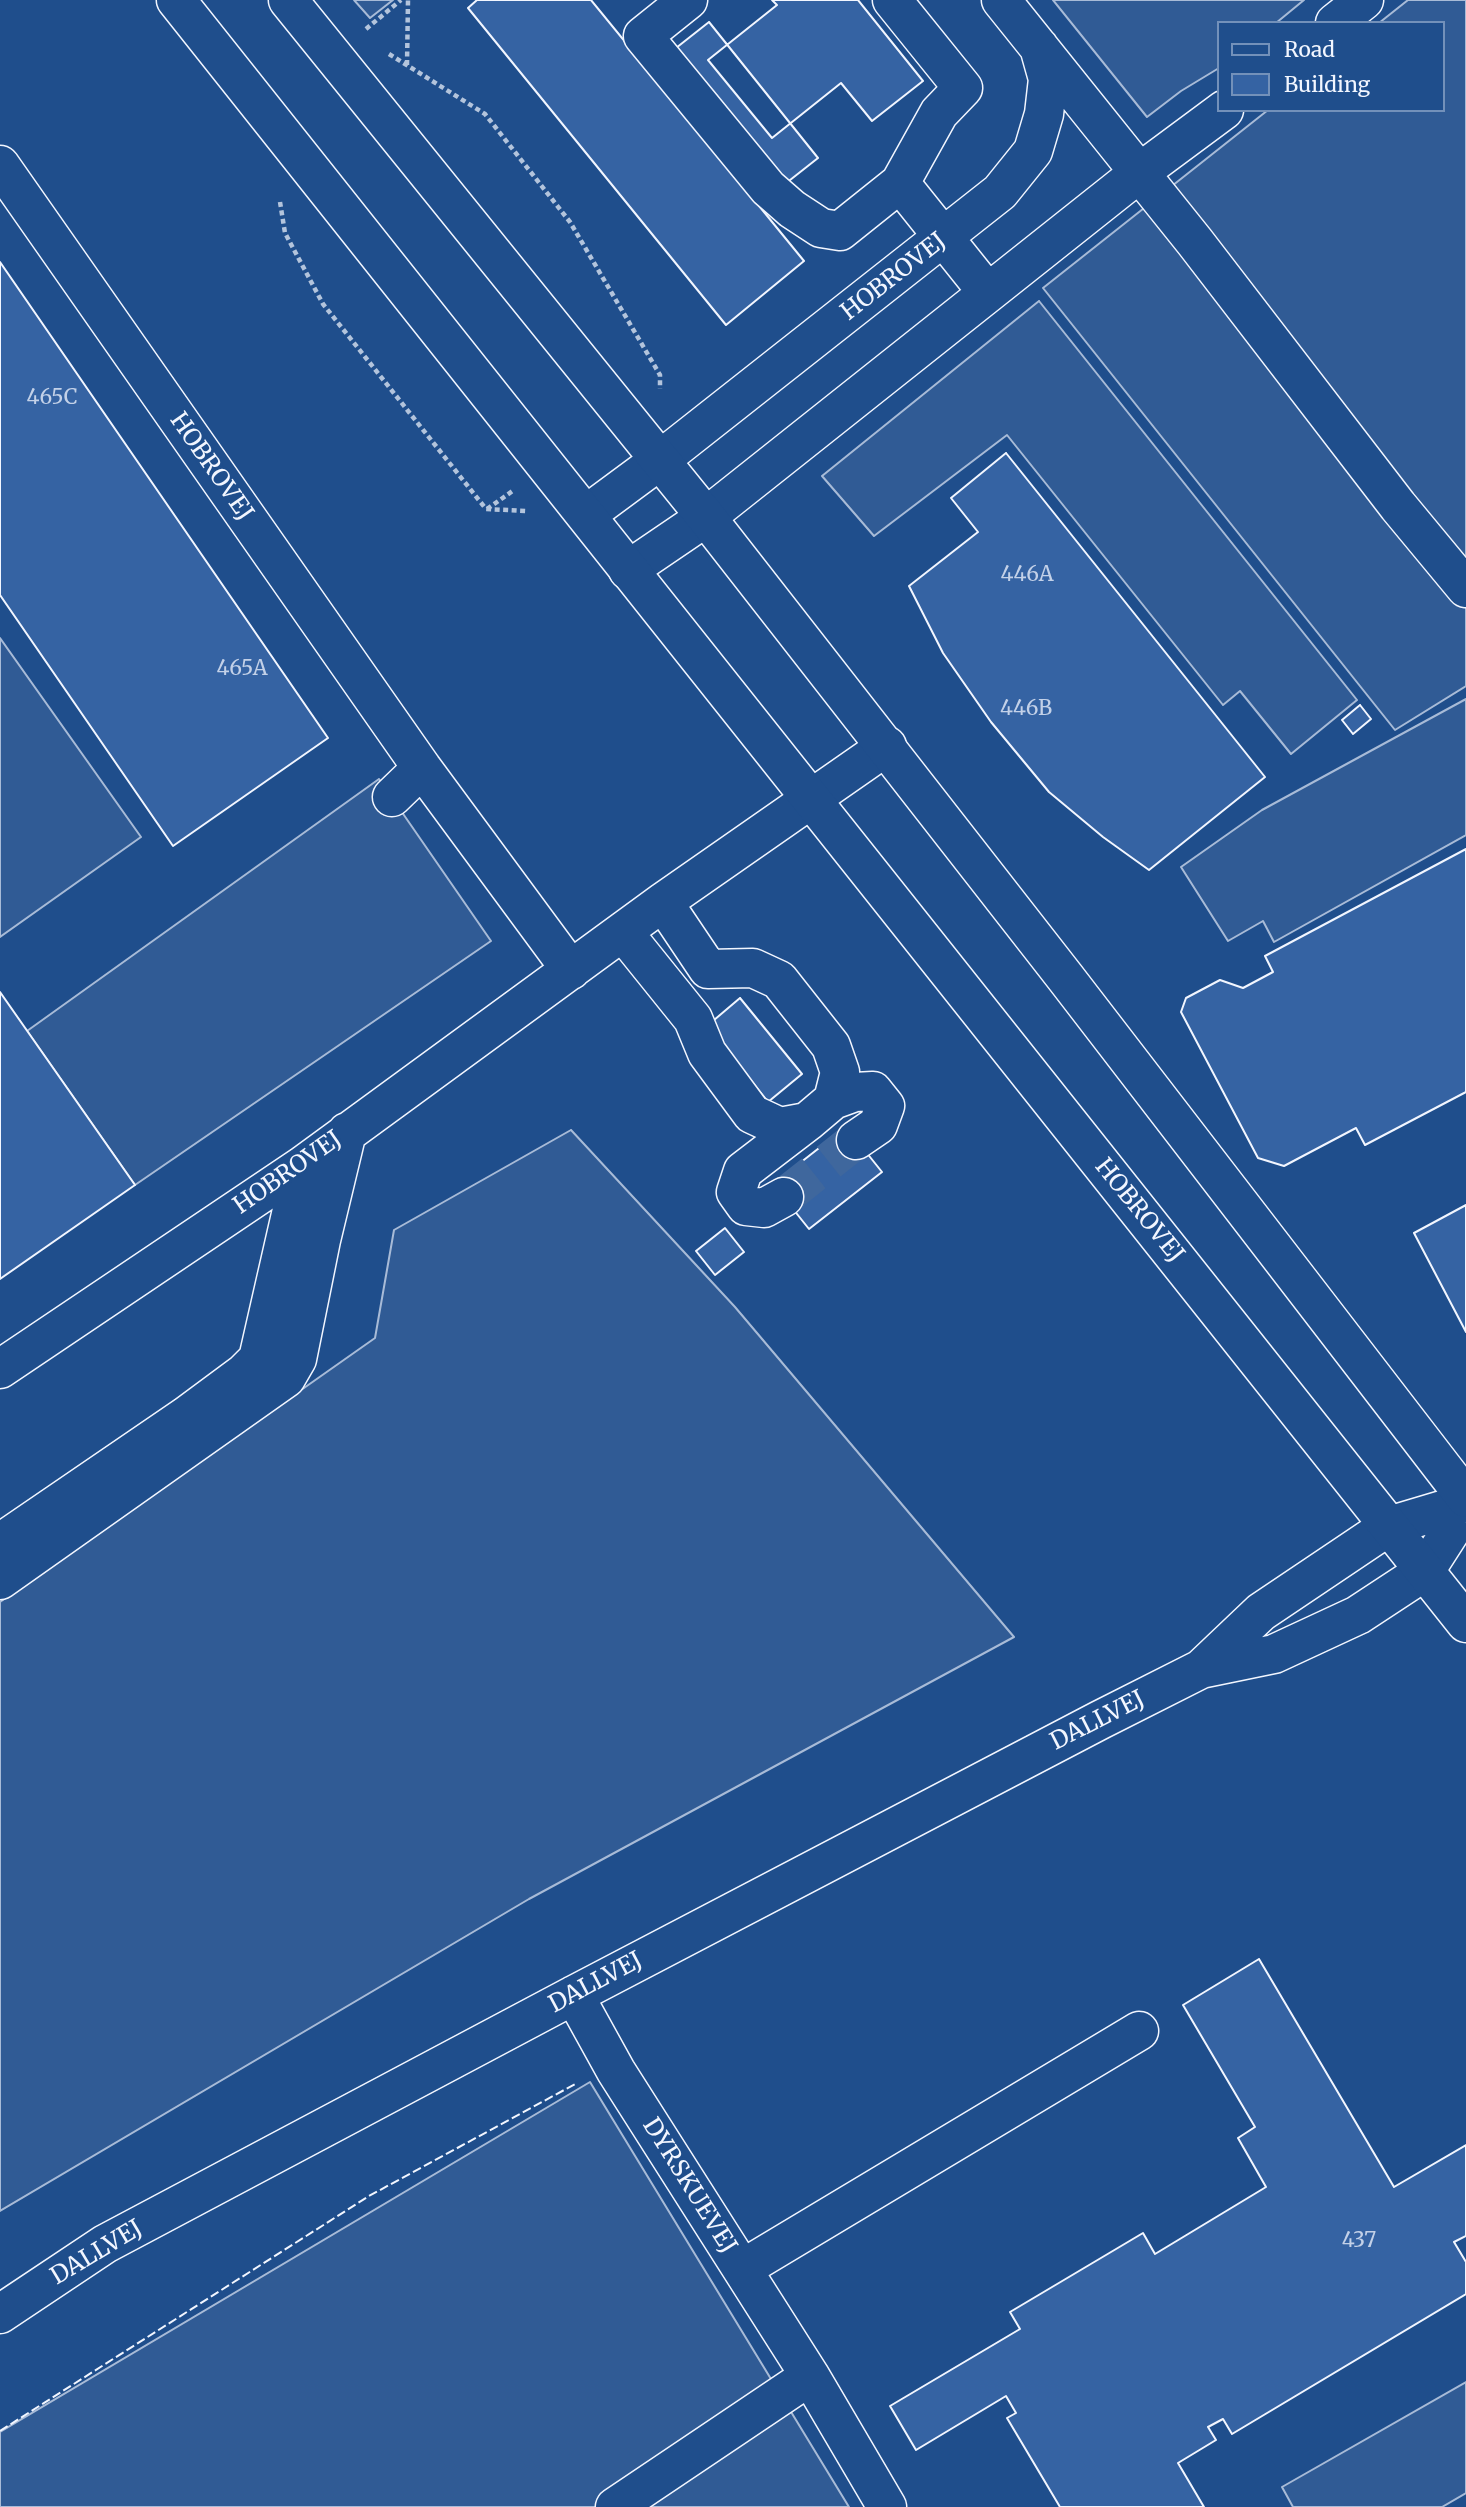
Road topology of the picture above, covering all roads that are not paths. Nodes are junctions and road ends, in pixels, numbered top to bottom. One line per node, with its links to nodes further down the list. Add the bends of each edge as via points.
1 (177, 0): 16 (street, HOBROVEJ)
2 (288, 0): 15 (street)
3 (688, 0): 12 (street, via 643,36 768,188 792,209 821,228 840,231)
4 (892, 0): 12 (street, via 963,88 939,113)
5 (1001, 0): 8 (street)
6 (1364, 0): 7 (street)
7 (1338, 21)
8 (1039, 45): 11 (street); 13 (street, HOBROVEJ, via 1048,79 1033,151 1000,192)
9 (1221, 112): 11 (street)
10 (0, 165): 21 (street, HOBROVEJ)
11 (1139, 173): 14 (street); 19 (street)
12 (900, 183): 13 (street)
13 (943, 239): 14 (street); 15 (street, HOBROVEJ)
14 (988, 293): 17 (street)
15 (660, 460): 16 (street, HOBROVEJ); 17 (street)
16 (587, 514): 18 (street, HOBROVEJ)
17 (706, 517): 18 (street); 20 (street)
18 (628, 570): 23 (street, HOBROVEJ)
19 (1466, 589)
20 (887, 746): 23 (street, HOBROVEJ); 35 (street)
21 (422, 768): 22 (street); 27 (street, HOBROVEJ)
22 (392, 797)
23 (812, 799): 24 (street, HOBROVEJ); 36 (street, HOBROVEJ)
24 (663, 902): 25 (street, HOBROVEJ); 26 (street)
25 (623, 932): 27 (street, HOBROVEJ); 28 (street)
26 (708, 969): 28 (street, via 696,991); 29 (street, via 753,968 779,980 831,1046 840,1072)
27 (571, 970): 30 (street, HOBROVEJ)
28 (693, 1019): 29 (street, via 707,1053 752,1114 780,1127)
29 (820, 1111): 31 (street, via 855,1092 873,1091 885,1106 878,1125); 33 (street, via 743,1171 736,1192 746,1206 764,1208)
30 (347, 1132): 32 (street, HOBROVEJ); 39 (street, via 298,1359 286,1378)
31 (856, 1140)
32 (302, 1166): 34 (street, HOBROVEJ); 37 (street, via 258,1359 186,1416)
33 (784, 1197)
34 (0, 1369)
35 (1466, 1503): 36 (street, DALLVEJ); 38 (street, DALLVEJ)
36 (1389, 1526): 38 (street, HOBROVEJ); 41 (street, DALLVEJ, via 1261,1612)
37 (0, 1543)
38 (1425, 1571): 40 (street, HOBROVEJ); 41 (street, DALLVEJ, via 1358,1615 1274,1654)
39 (0, 1580)
40 (1466, 1623)
41 (1201, 1669): 42 (street, DALLVEJ)
42 (574, 1994): 44 (street, DYRSKUEVEJ, via 616,2071); 45 (street, DALLVEJ, via 105,2244)
43 (1139, 2031): 44 (street)
44 (742, 2269): 46 (street, DYRSKUEVEJ)
45 (0, 2314)
46 (810, 2375): 47 (street); 48 (street, DYRSKUEVEJ)
47 (615, 2507)
48 (887, 2507)

